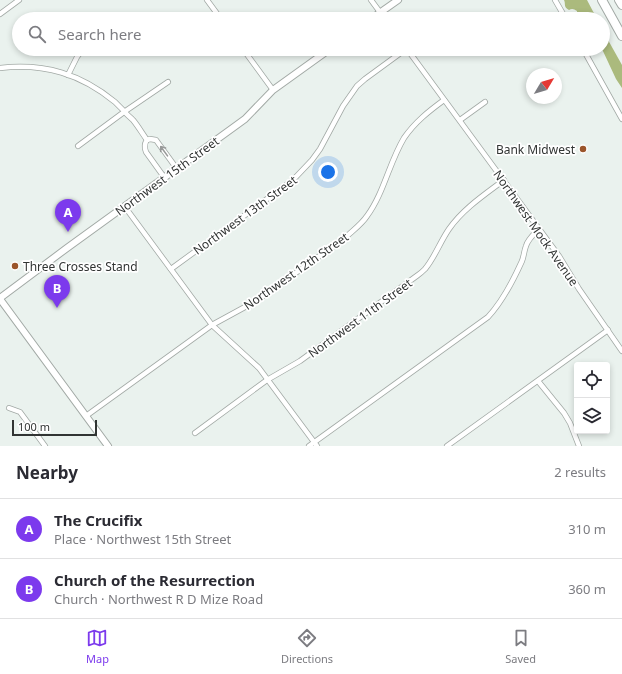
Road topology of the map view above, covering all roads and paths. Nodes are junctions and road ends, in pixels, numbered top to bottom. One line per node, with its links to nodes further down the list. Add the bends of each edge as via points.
1 (19, 0): 13 (street)
2 (207, 0): 9 (street)
3 (371, 0): 10 (street)
4 (398, 0): 10 (street)
5 (555, 0): 11 (street)
6 (602, 0): 12 (highway)
7 (619, 0): 8 (highway)
8 (622, 5)
9 (216, 12)
10 (381, 12)
11 (562, 12)
12 (609, 12)
13 (0, 14)
14 (610, 14): 15 (highway)
15 (622, 36)
16 (78, 56): 23 (street)
17 (248, 56): 25 (street)
18 (320, 56): 25 (street, Northwest 15th Street)
19 (396, 56): 38 (street, Northwest 13th Street, via 357,86 320,149 293,180)
20 (411, 56): 26 (street, Northwest Mock Avenue)
21 (587, 56): 29 (street)
22 (0, 68): 23 (street, via 36,68)
23 (68, 74): 28 (street, via 92,85)
24 (168, 82): 28 (street)
25 (273, 90): 33 (street, Northwest 15th Street, via 245,119)
26 (444, 100): 30 (street, Northwest Mock Avenue); 40 (street, Northwest 12th Street, via 423,116 405,138 376,202 364,220 345,238 256,301)
27 (485, 102): 30 (street)
28 (124, 112): 31 (street, via 132,118); 32 (street)
29 (622, 119)
30 (460, 120): 35 (street, Northwest Mock Avenue)
31 (147, 140): 33 (street, one-way to 31, via 156,140); 34 (street, via 144,148)
32 (78, 146)
33 (177, 169): 34 (street, Northwest 15th Street)
34 (164, 177): 36 (street, Northwest 15th Street)
35 (504, 180): 37 (street, Northwest Mock Avenue); 43 (street, Northwest 11th Street, via 458,217 425,269 418,275 300,361)
36 (125, 207): 38 (street); 39 (street, Northwest 15th Street)
37 (539, 229): 41 (street, Northwest Mock Avenue); 48 (street, via 526,245 522,260 500,303 488,317)
38 (170, 269): 40 (street)
39 (0, 298): 46 (street)
40 (212, 325): 43 (street, via 259,368); 46 (street, Northwest 12th Street)
41 (608, 330): 42 (street, Northwest Mock Avenue); 44 (street)
42 (622, 351)
43 (267, 380): 47 (street, Northwest 11th Street); 48 (street)
44 (538, 381): 52 (street); 53 (street, via 564,413)
45 (9, 408): 49 (street, via 20,412)
46 (86, 416): 50 (street)
47 (195, 433)
48 (316, 444): 51 (street)
49 (45, 446)
50 (108, 446)
51 (309, 446)
52 (448, 446)
53 (579, 446)

